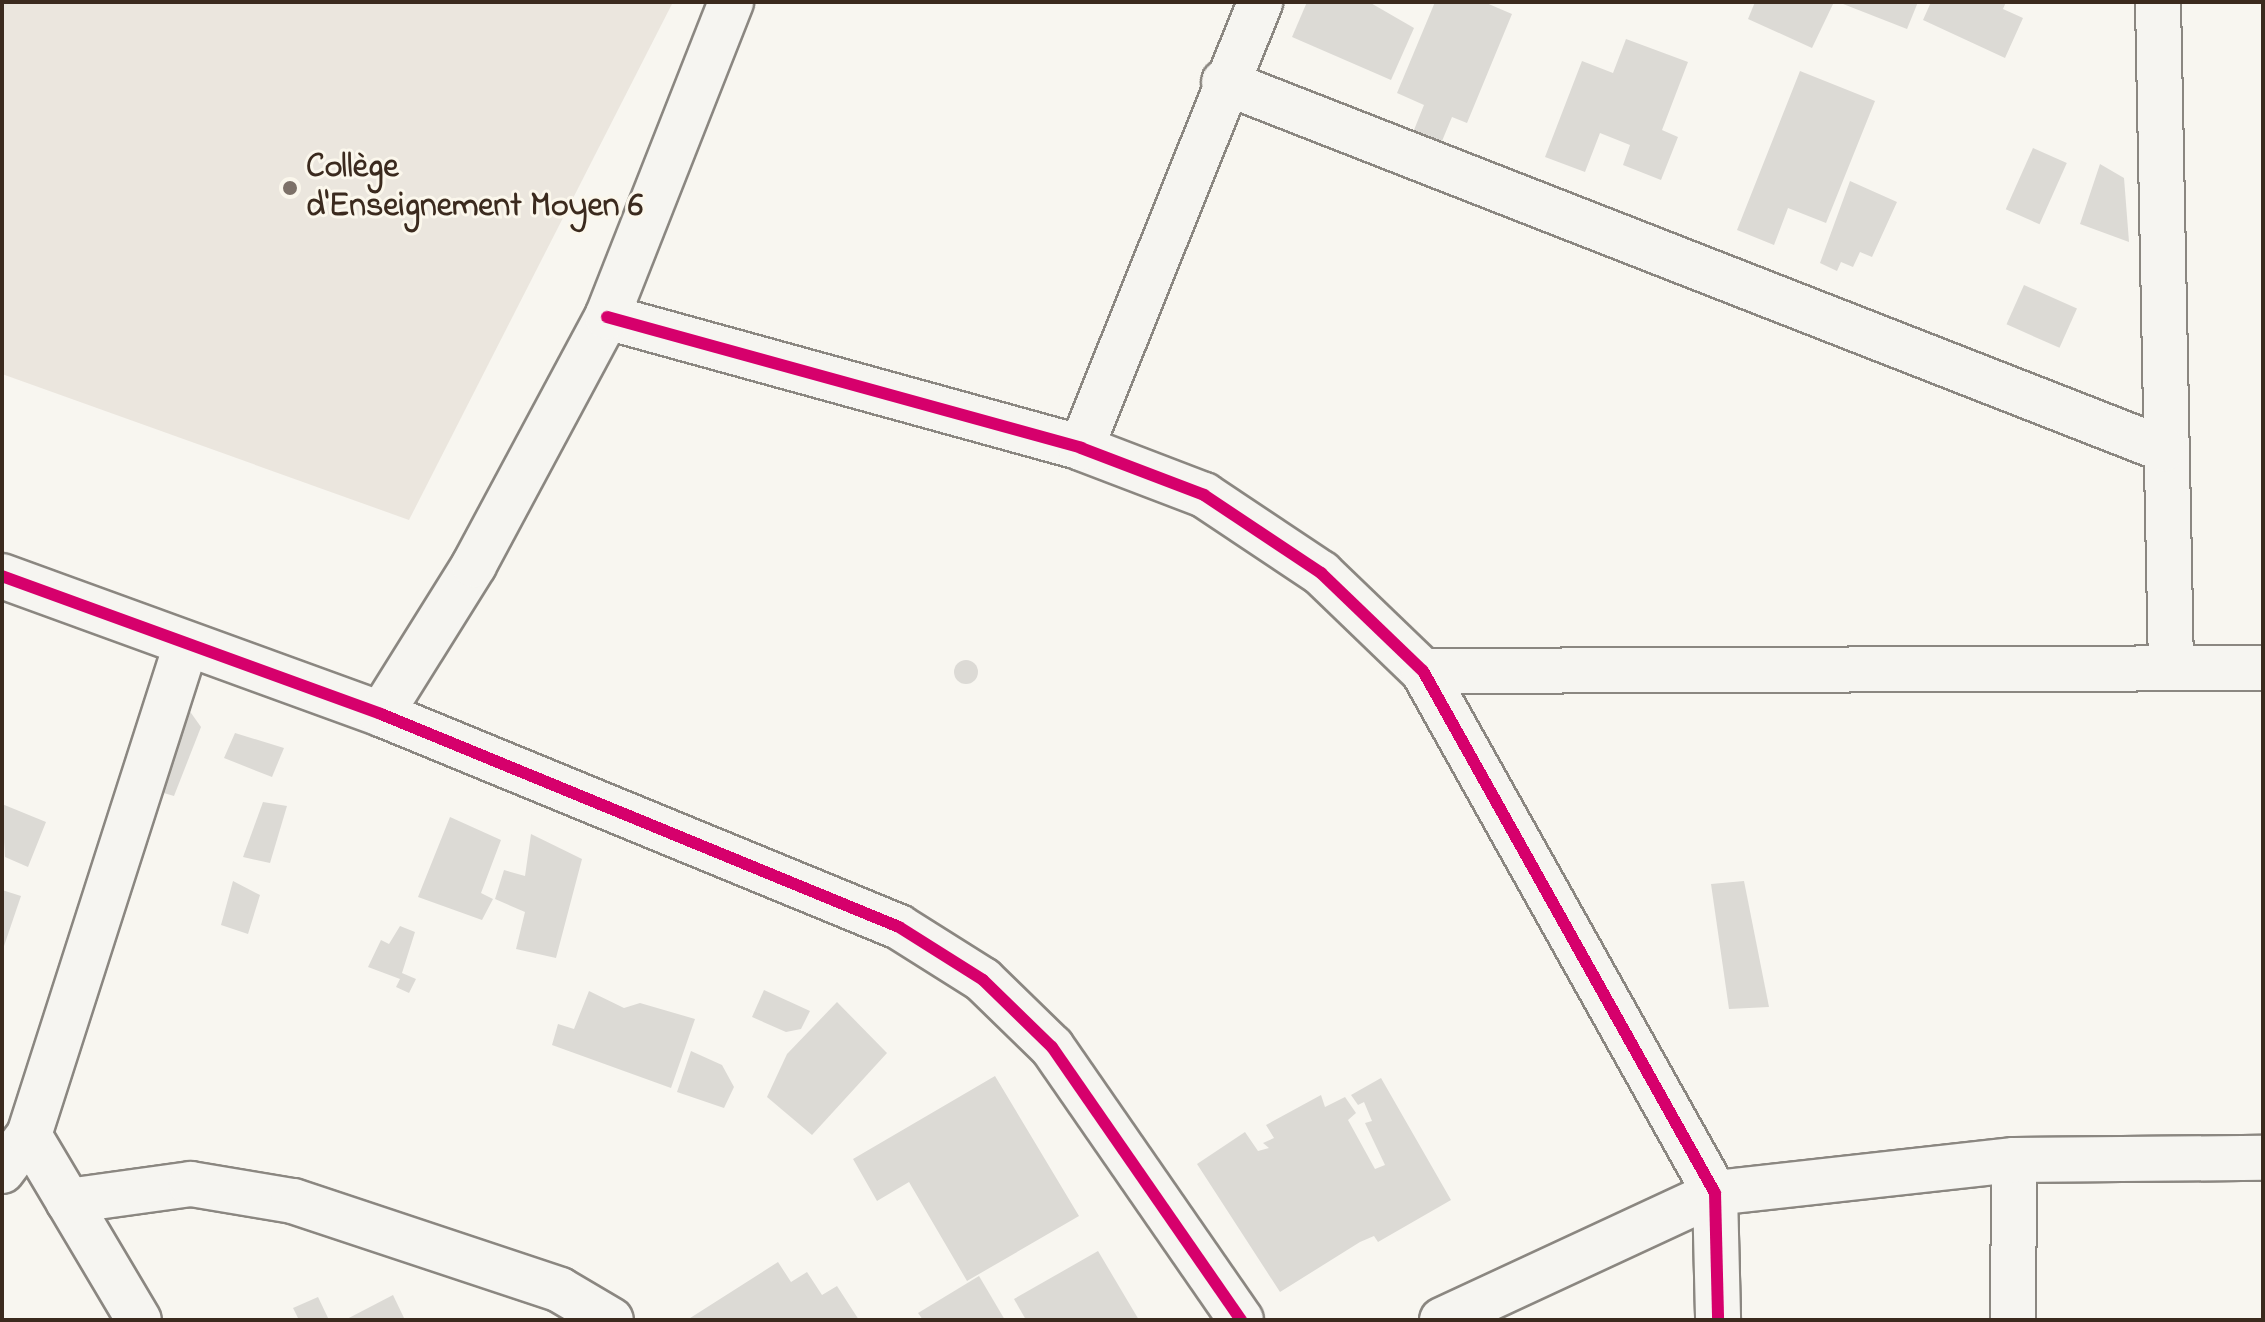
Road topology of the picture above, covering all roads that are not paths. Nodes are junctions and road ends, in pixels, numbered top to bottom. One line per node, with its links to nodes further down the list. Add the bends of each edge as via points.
1 (731, 2): 5 (street)
2 (1260, 2): 4 (street)
3 (2158, 2): 7 (street)
4 (1224, 82): 6 (street); 7 (street)
5 (607, 317): 6 (street); 13 (street, via 474,565)
6 (1081, 448): 12 (street, via 1204,495 1273,534)
7 (2163, 449): 10 (street)
8 (2, 576): 9 (street)
9 (186, 645): 13 (street); 14 (street)
10 (2171, 668): 11 (street); 12 (street)
11 (2263, 668)
12 (1423, 671): 18 (street)
13 (381, 714): 22 (street, via 807,884 899,927 983,980 1052,1047)
14 (29, 1135): 17 (street); 19 (street)
15 (2263, 1158): 16 (street)
16 (2014, 1160): 18 (street); 25 (street)
17 (2, 1171)
18 (1715, 1193): 23 (street); 24 (street)
19 (68, 1201): 20 (street); 21 (street, via 191,1184 293,1201 560,1290)
20 (139, 1320)
21 (611, 1320)
22 (1241, 1320)
23 (1442, 1320)
24 (1718, 1320)
25 (2013, 1320)

